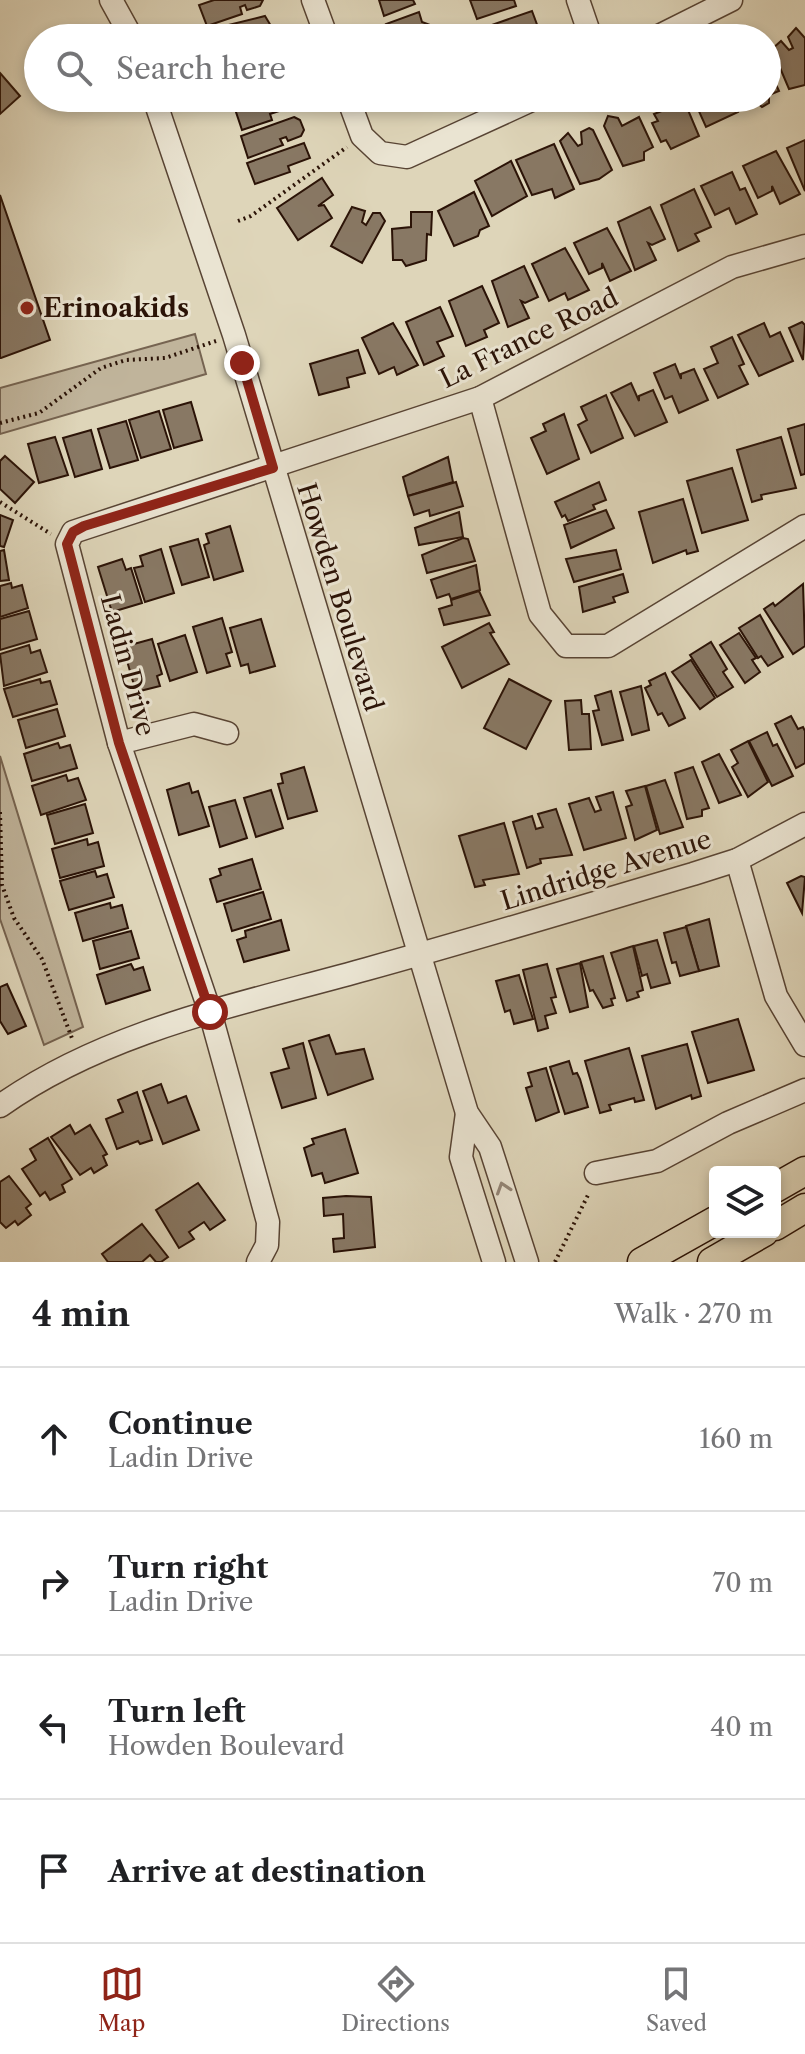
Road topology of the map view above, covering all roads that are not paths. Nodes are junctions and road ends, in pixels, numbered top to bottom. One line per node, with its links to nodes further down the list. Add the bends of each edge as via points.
1 (111, 0): 5 (street)
2 (313, 0): 6 (street)
3 (578, 0): 7 (street)
4 (731, 0): 8 (street)
5 (124, 24)
6 (322, 24)
7 (586, 24)
8 (683, 24)
9 (159, 112): 14 (street, Howden Boulevard)
10 (353, 112): 11 (street, via 362,136 380,153 407,157)
11 (505, 112)
12 (805, 246): 13 (street, La France Road, via 732,267)
13 (480, 398): 14 (street, La France Road); 15 (street, via 540,614 566,646 608,646)
14 (273, 468): 17 (street, Ladin Drive, via 73,532 67,544); 20 (street, Howden Boulevard)
15 (805, 526)
16 (227, 733): 17 (street, via 194,724)
17 (119, 743): 21 (street, Ladin Drive)
18 (805, 824): 19 (street, Lindridge Avenue)
19 (737, 860): 20 (street, Lindridge Avenue); 22 (street, via 776,996)
20 (418, 955): 21 (street, Lindridge Avenue); 25 (street, Howden Boulevard)
21 (210, 1012): 24 (street, Lindridge Avenue, via 80,1058); 33 (street, Ladin Drive, via 268,1222 267,1245)
22 (805, 1045)
23 (805, 1090): 27 (street, via 657,1161)
24 (0, 1106)
25 (467, 1113): 34 (street, Howden Boulevard, via 461,1157); 35 (street, Howden Boulevard, one-way to 25, via 490,1147)
26 (805, 1171): 28 (main road)
27 (596, 1173)
28 (781, 1185)
29 (805, 1208): 30 (main road)
30 (781, 1222)
31 (709, 1224): 36 (main road)
32 (754, 1238): 37 (main road)
33 (258, 1262)
34 (494, 1262)
35 (527, 1262)
36 (642, 1262)
37 (712, 1262)

